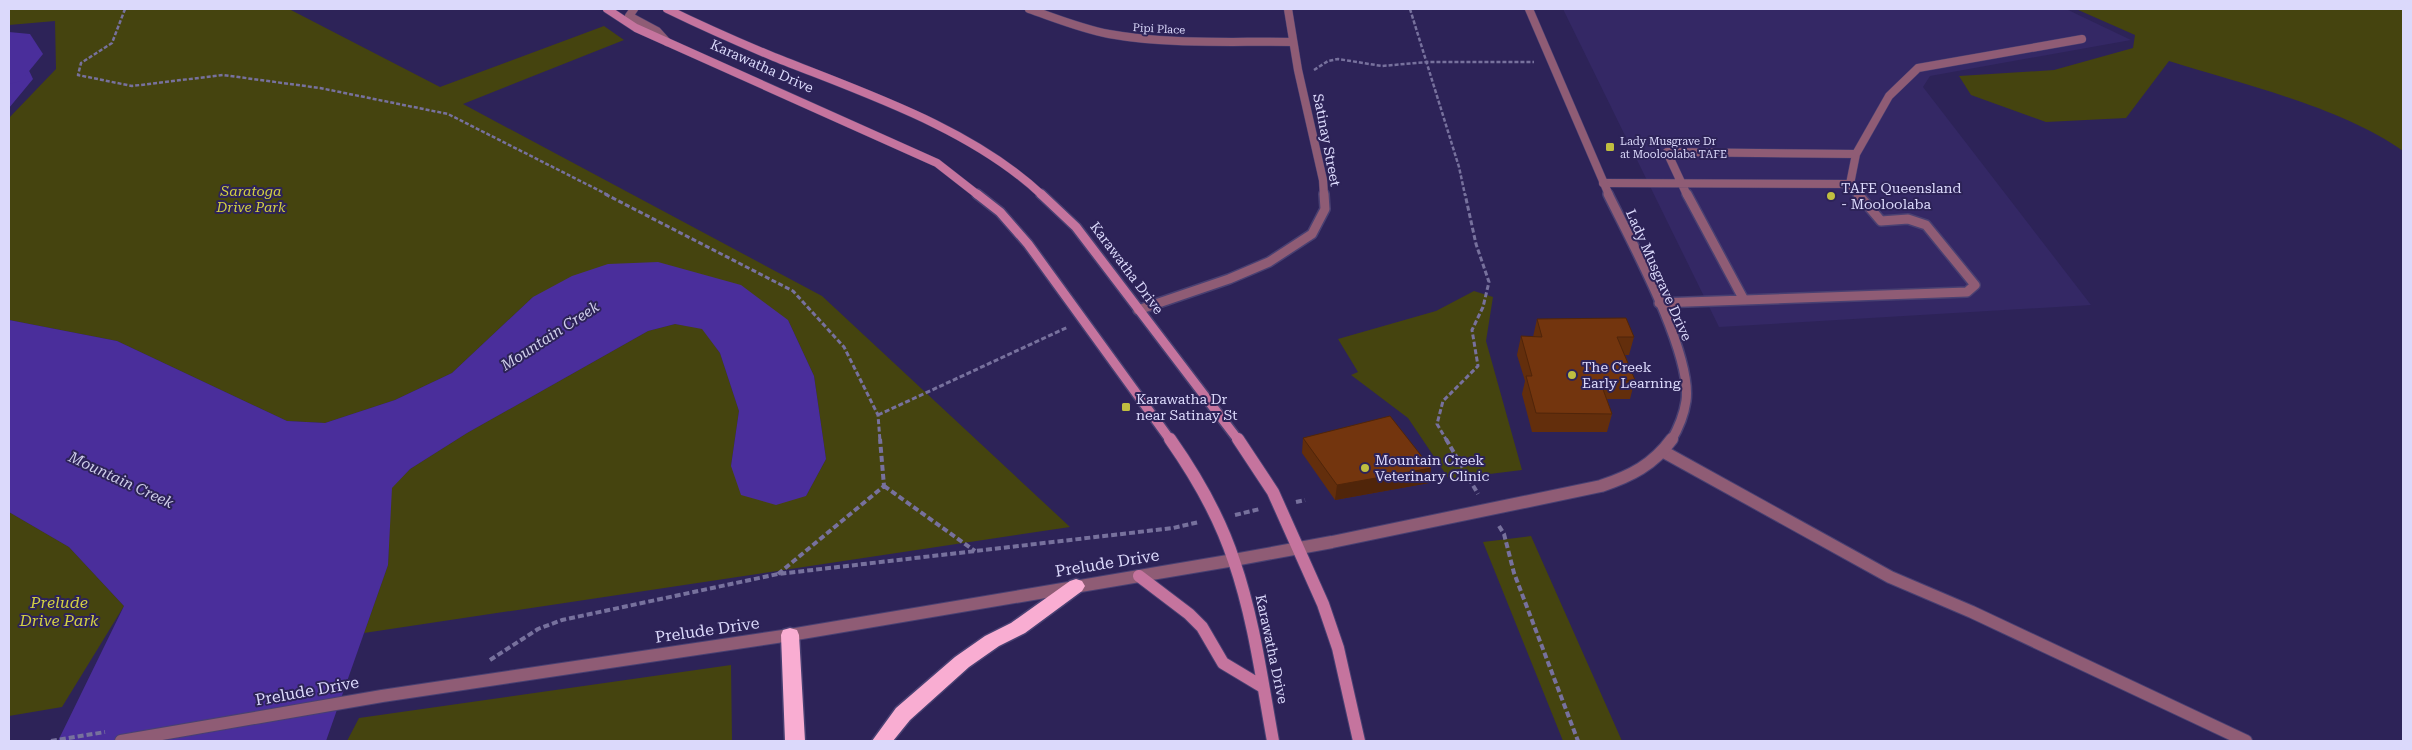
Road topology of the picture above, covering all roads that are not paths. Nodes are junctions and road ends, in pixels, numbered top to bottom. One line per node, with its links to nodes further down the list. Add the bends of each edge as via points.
1 (607, 9): 8 (main road, Karawatha Drive, via 636,28)
2 (634, 9): 8 (street, via 629,16 657,31)
3 (667, 9): 16 (main road, Karawatha Drive, via 948,130 990,154 1036,186 1058,207)
4 (1029, 9): 9 (street, Pipi Place, via 1119,36 1149,40)
5 (1288, 9): 9 (street, Satinay Street)
6 (1529, 9): 11 (street, Lady Musgrave Drive)
7 (2082, 39): 10 (street, via 1918,68 1889,96)
8 (667, 42): 19 (main road, Karawatha Drive, via 937,163 1000,212 1028,244 1175,445 1204,492)
9 (1293, 42): 16 (street, Satinay Street, via 1322,180 1325,209 1312,234 1253,269)
10 (1856, 154): 12 (street, via 1668,152); 13 (street)
11 (1603, 183): 12 (street); 15 (street, Lady Musgrave Drive)
12 (1681, 183): 13 (street); 14 (street)
13 (1850, 184): 14 (street, via 1881,221 1908,220 1926,225 1975,285 1967,292)
14 (1744, 300): 15 (street)
15 (1659, 303): 17 (street, Lady Musgrave Drive, via 1681,360 1686,398 1677,430)
16 (1138, 310): 18 (main road, Karawatha Drive, via 1259,469)
17 (1664, 452): 18 (street, Lady Musgrave Drive, via 1644,470 1607,484 1489,511); 29 (street, via 1890,577 1972,612)
18 (1298, 548): 19 (street, Prelude Drive); 28 (main road, Karawatha Drive, via 1338,648)
19 (1234, 560): 20 (street, Prelude Drive); 23 (main road, Karawatha Drive, via 1248,610)
20 (1139, 576): 21 (street, Prelude Drive); 23 (main road, via 1202,627 1223,663)
21 (1076, 586): 22 (street, Prelude Drive); 26 (highway, via 1018,628 962,662 903,714)
22 (790, 635): 24 (street, Prelude Drive, via 382,696); 25 (highway)
23 (1263, 687): 27 (main road, Karawatha Drive)
24 (121, 741)
25 (795, 741)
26 (882, 741)
27 (1273, 741)
28 (1359, 741)
29 (2246, 741)

